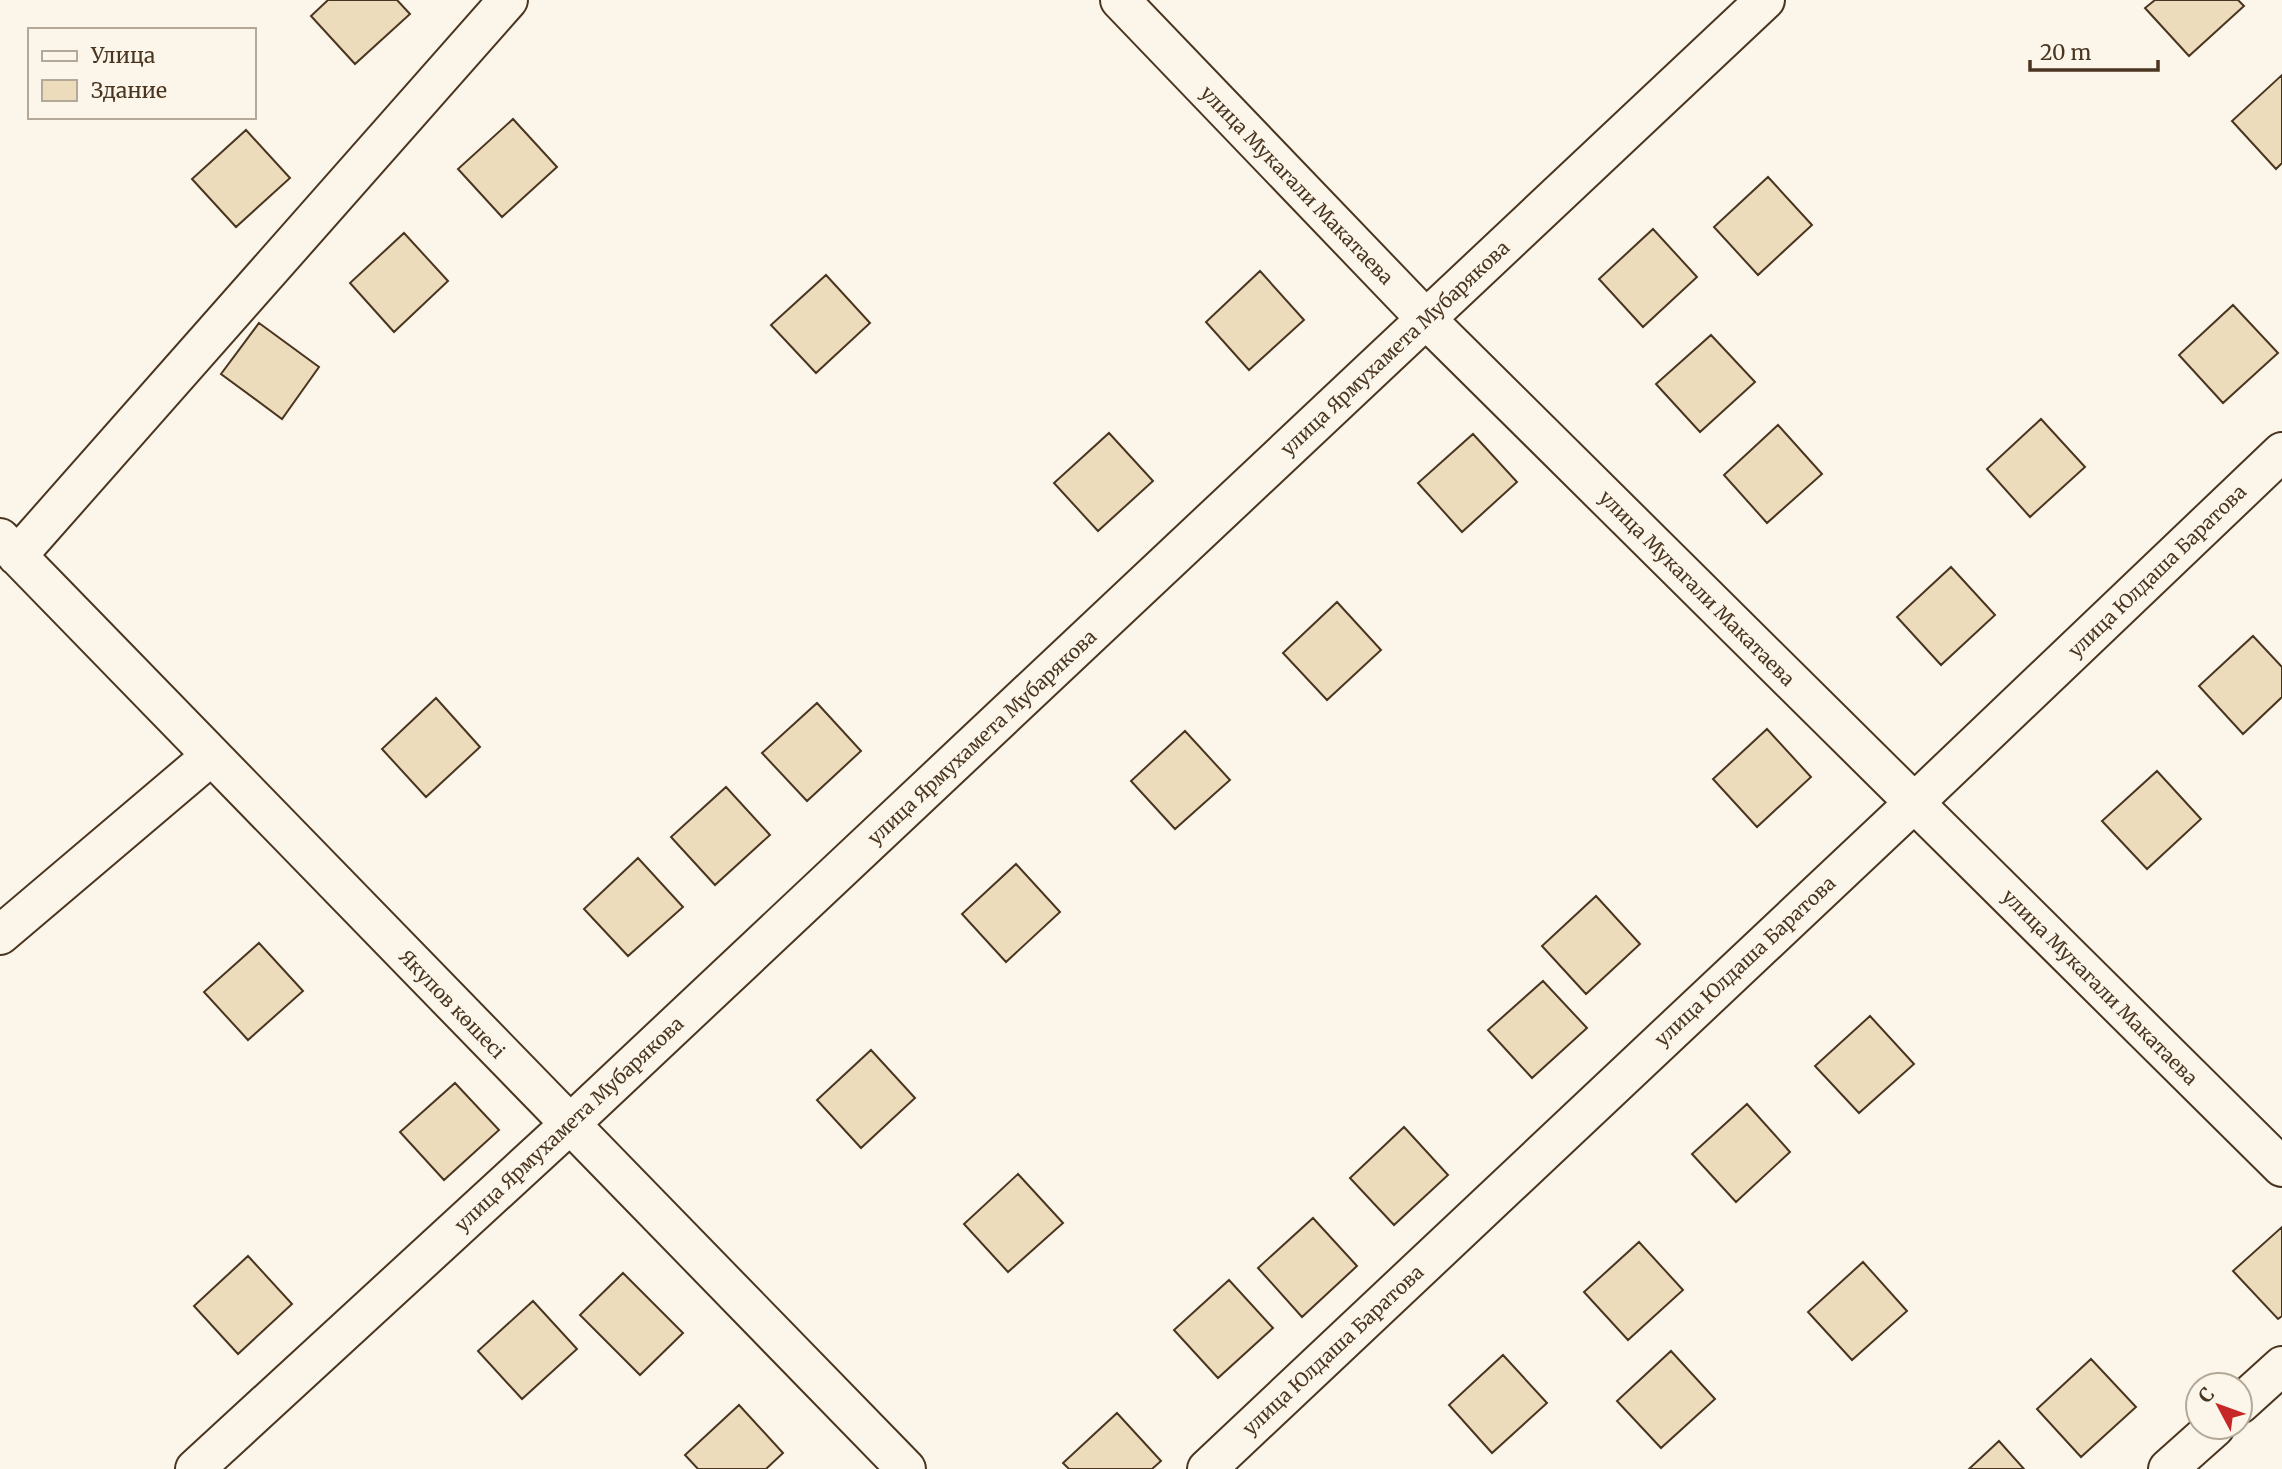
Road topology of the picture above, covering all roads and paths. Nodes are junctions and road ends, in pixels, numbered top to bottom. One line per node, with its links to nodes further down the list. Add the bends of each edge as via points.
1 (508, 0): 6 (street)
2 (1120, 0): 4 (street, улица Мукагали Макатаева)
3 (1765, 0): 4 (street, улица Ярмухамета Мубарякова)
4 (1426, 319): 8 (street, улица Мукагали Макатаева); 10 (street, улица Ярмухамета Мубарякова)
5 (2282, 452): 8 (street, улица Юлдаша Баратова)
6 (9, 547): 7 (street, Якупов көшесі)
7 (211, 755): 9 (street); 10 (street, Якупов көшесі)
8 (1914, 803): 11 (street, улица Мукагали Макатаева); 17 (street, улица Юлдаша Баратова)
9 (0, 935)
10 (569, 1125): 15 (street, улица Ярмухамета Мубарякова); 16 (street, Якупов көшесі)
11 (2282, 1167)
12 (2282, 1366): 13 (street)
13 (2254, 1391)
14 (2199, 1441): 18 (street)
15 (195, 1469)
16 (906, 1469)
17 (1207, 1469)
18 (2168, 1469)

